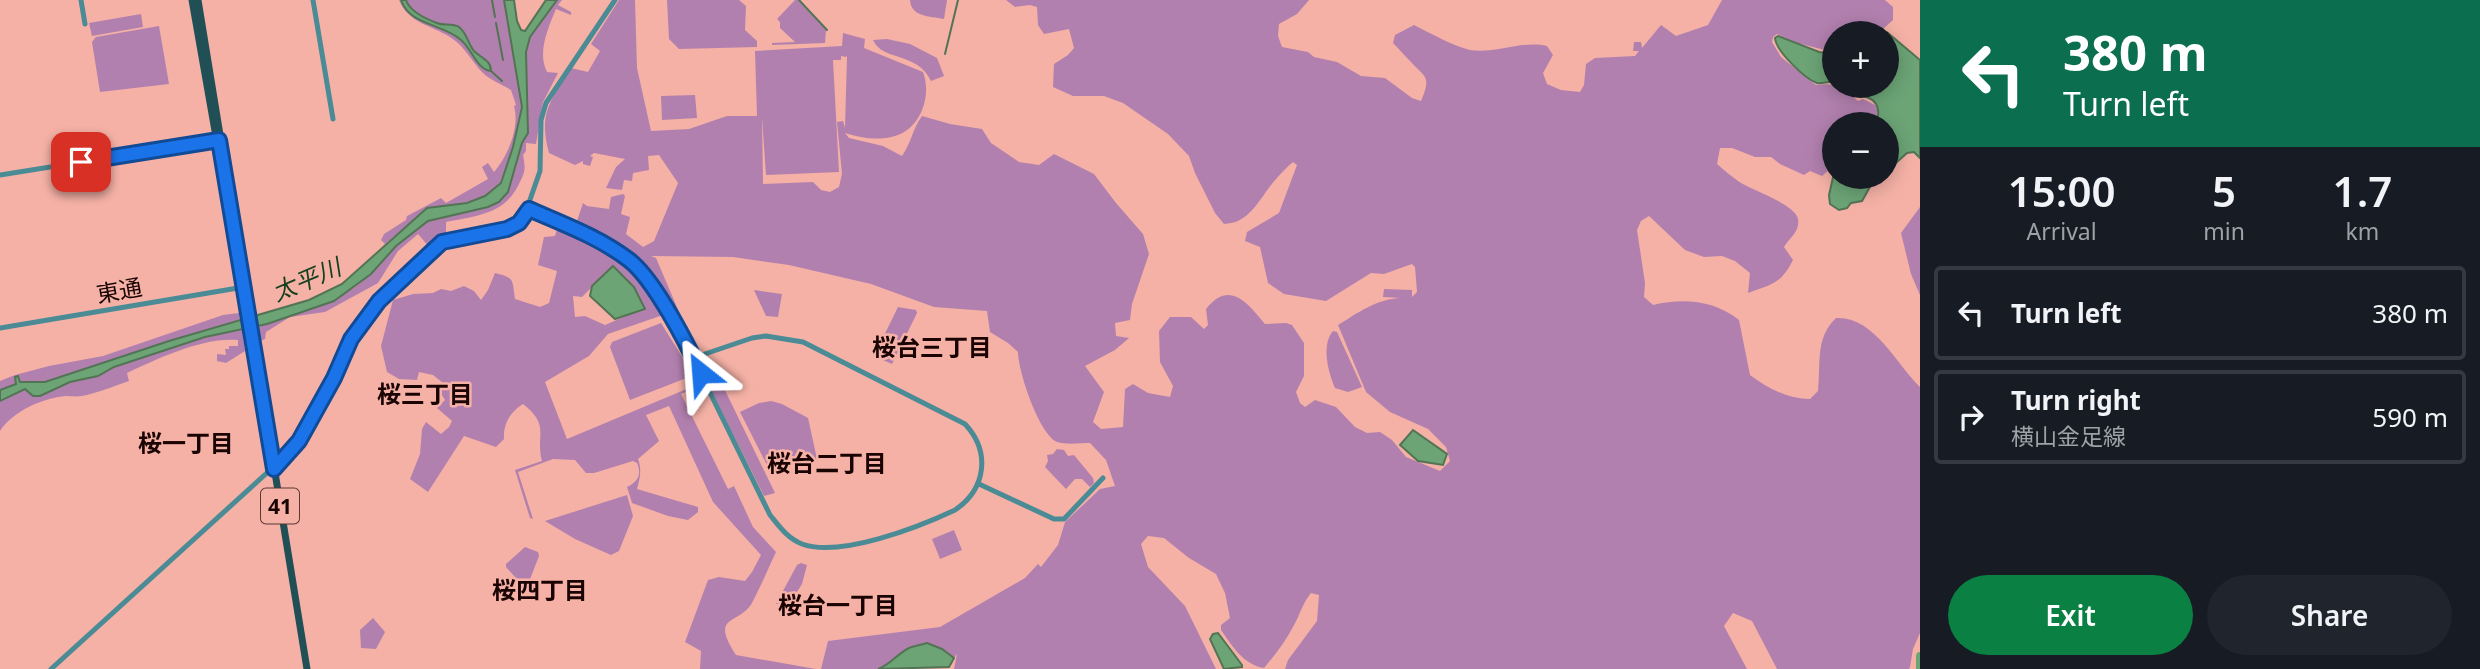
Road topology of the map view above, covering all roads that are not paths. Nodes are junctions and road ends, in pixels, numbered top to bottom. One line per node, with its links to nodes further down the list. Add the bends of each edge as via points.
1 (81, 0): 6 (street)
2 (192, 0): 7 (main road, 41)
3 (198, 0): 7 (main road, 41)
4 (313, 0): 8 (street)
5 (615, 0): 11 (street, via 546,103 540,171)
6 (85, 24)
7 (203, 45): 9 (main road, 41)
8 (333, 120)
9 (219, 140): 10 (street); 12 (main road, 41)
10 (0, 175)
11 (529, 209): 14 (street, via 601,241 631,261 650,284); 15 (street, via 519,223 507,229 442,242 379,301 351,339 299,441)
12 (244, 287): 13 (street, 東通); 15 (main road, 41)
13 (0, 328)
14 (693, 358): 17 (street, via 752,338 803,342 965,424 982,455); 17 (street, via 770,515 787,536 799,542 839,547 908,530 955,510)
15 (274, 469): 18 (street); 19 (main road, 41)
16 (1103, 478): 17 (street, via 1064,519 1054,519)
17 (979, 484)
18 (51, 669)
19 (307, 669)

